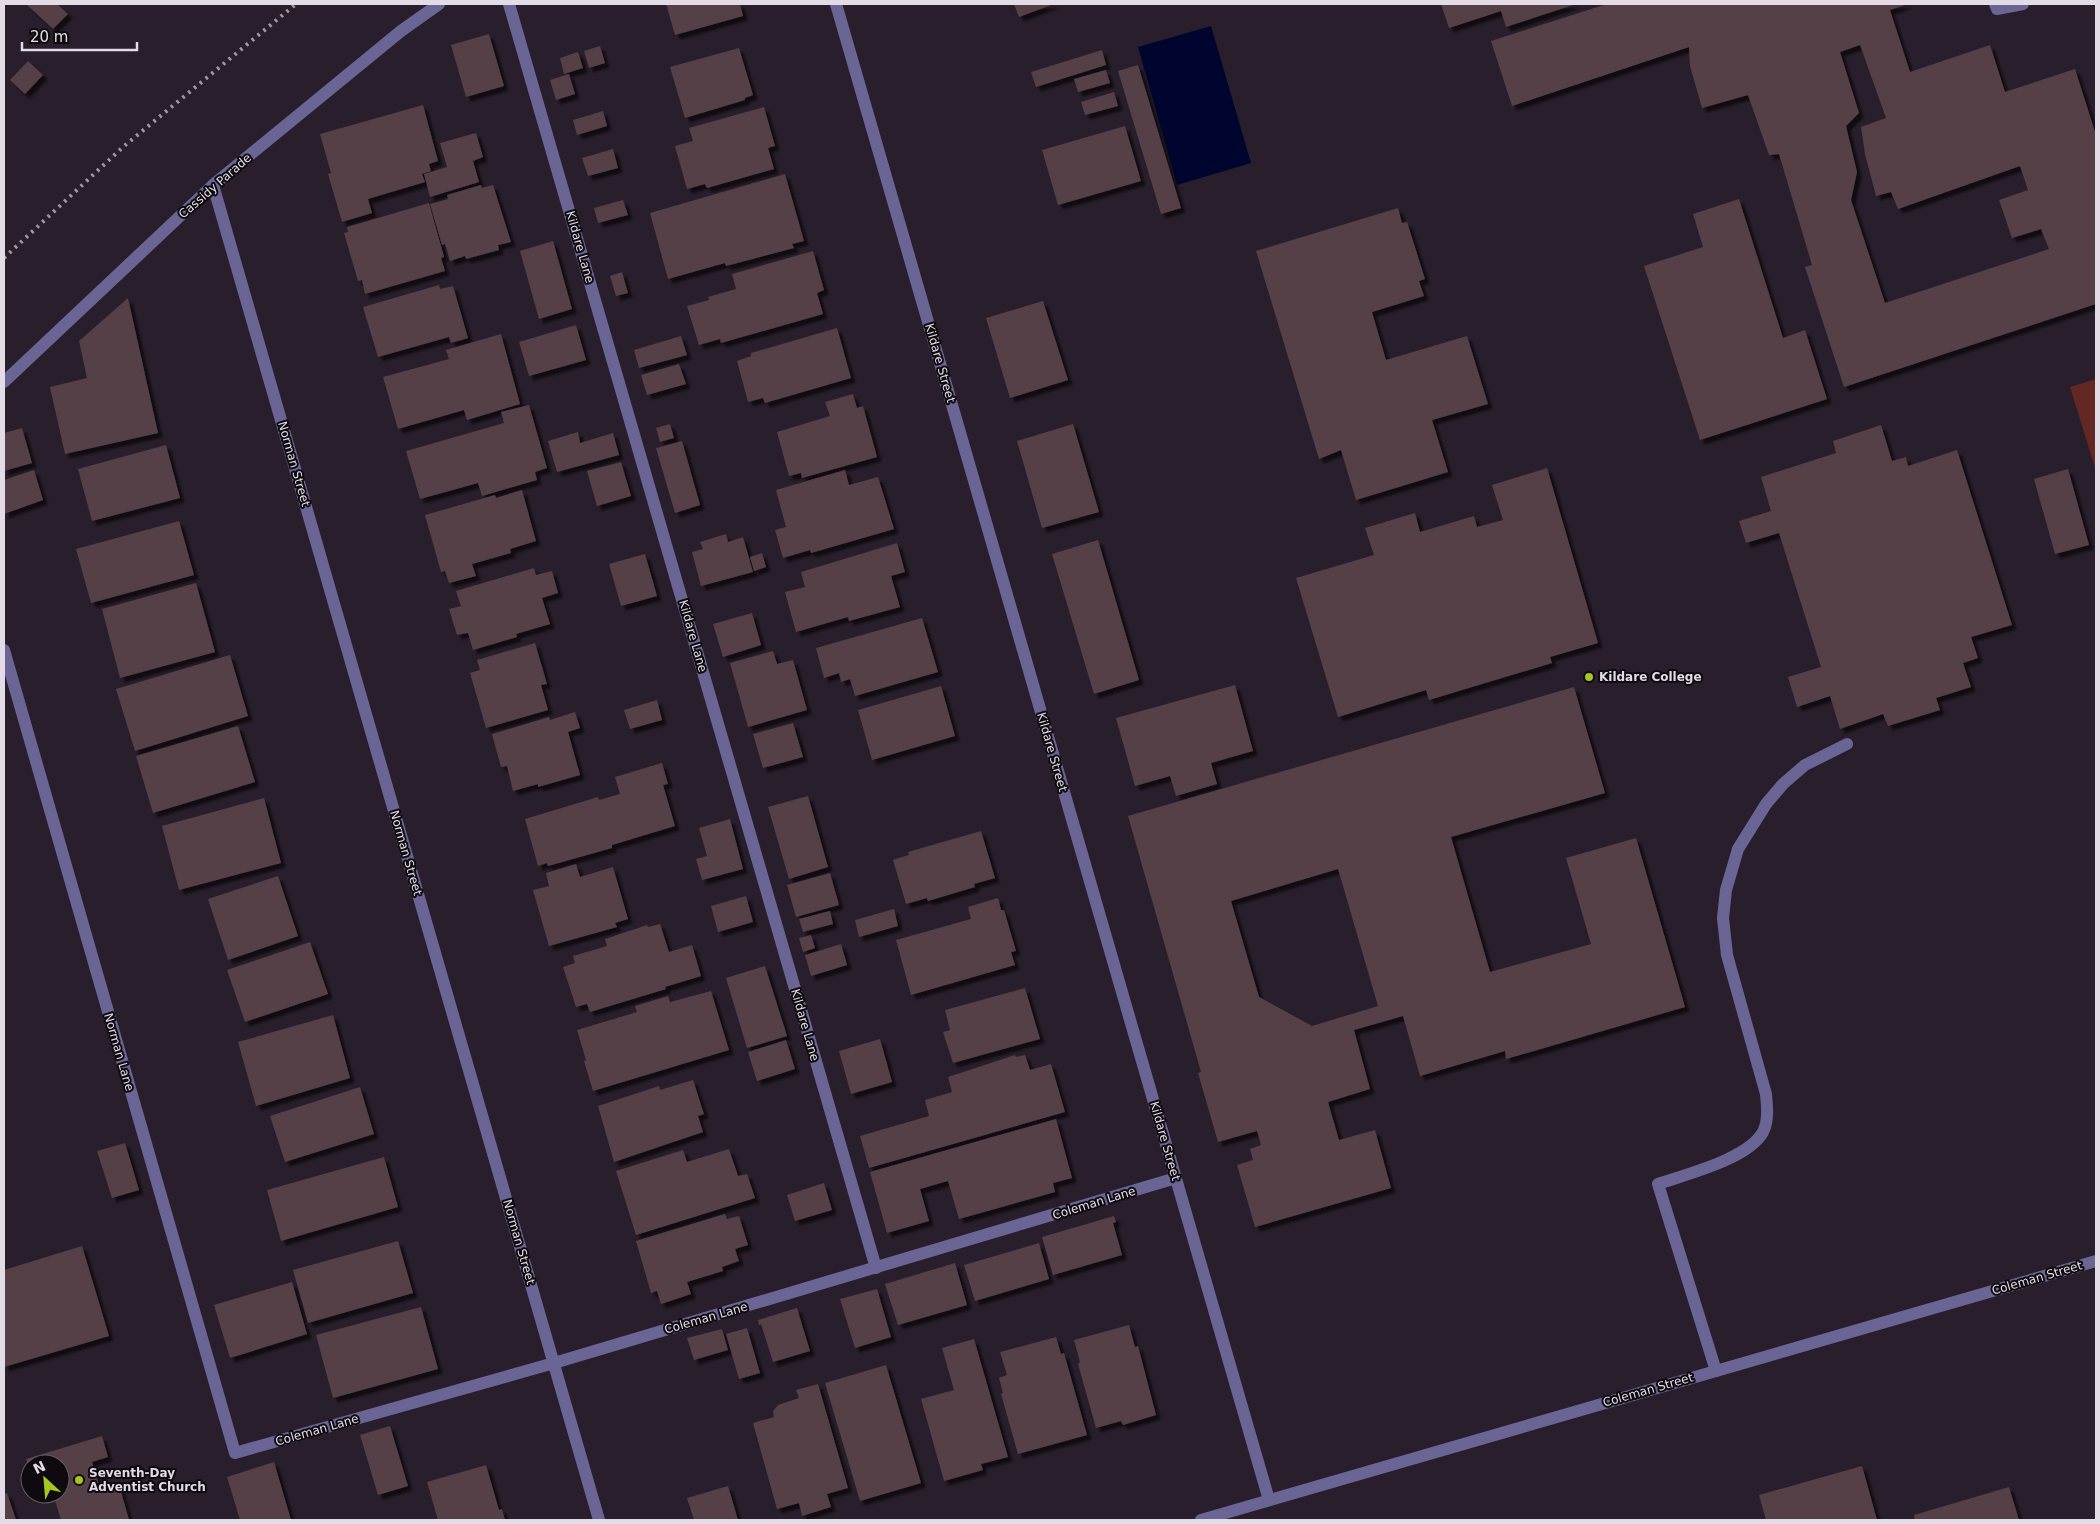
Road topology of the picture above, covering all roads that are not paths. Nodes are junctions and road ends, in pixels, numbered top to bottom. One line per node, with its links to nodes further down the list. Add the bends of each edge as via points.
1 (438, 4): 6 (street, Cassidy Parade)
2 (509, 4): 12 (street, Kildare Lane)
3 (836, 4): 10 (street, Kildare Street)
4 (1995, 4): 5 (street, via 1997,9)
5 (2023, 4)
6 (213, 185): 7 (street, Cassidy Parade); 13 (street, Norman Street)
7 (4, 382)
8 (4, 650): 15 (street, Norman Lane)
9 (1847, 744): 14 (street, via 1805,764 1766,804 1738,849 1726,890 1723,918 1727,955 1766,1094 1768,1116 1764,1131 1739,1154 1658,1184)
10 (1176, 1178): 12 (street, Coleman Lane); 16 (street, Kildare Street)
11 (2096, 1261): 14 (street, Coleman Street)
12 (876, 1268): 13 (street, Coleman Lane)
13 (554, 1363): 15 (street, Coleman Lane); 17 (street, Norman Street)
14 (1716, 1371): 16 (street, Coleman Street)
15 (235, 1453)
16 (1269, 1500): 18 (street, Coleman Street)
17 (599, 1520)
18 (1200, 1520)

